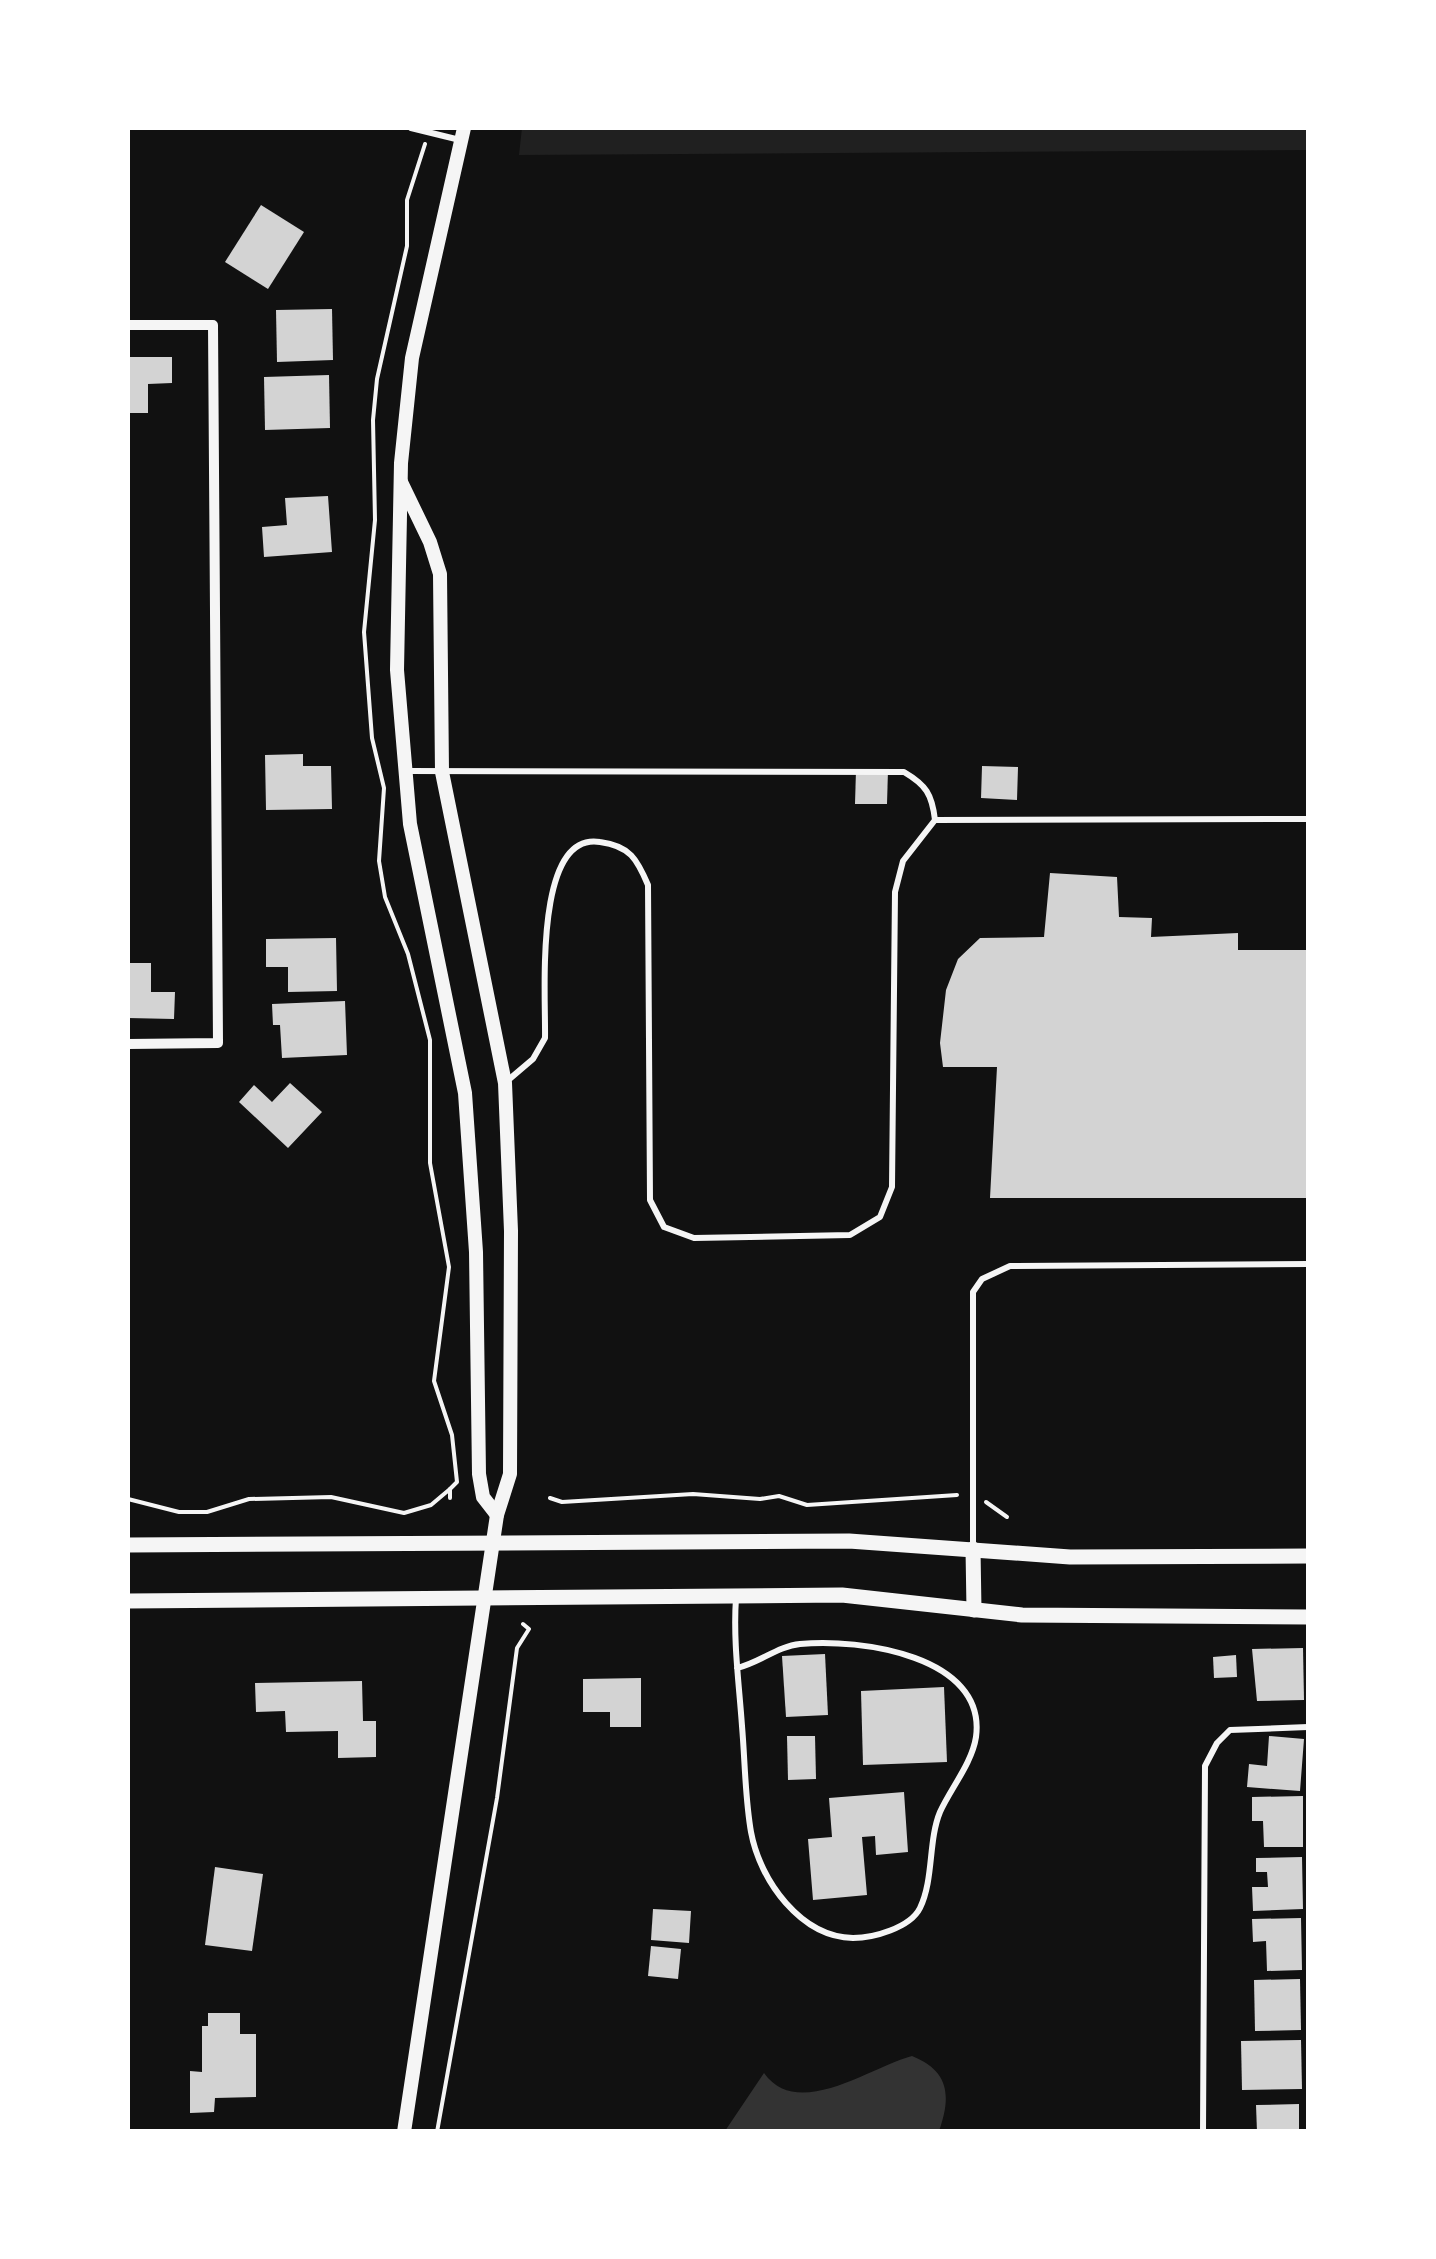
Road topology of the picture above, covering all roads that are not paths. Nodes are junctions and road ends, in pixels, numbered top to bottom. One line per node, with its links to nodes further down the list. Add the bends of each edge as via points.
1 (411, 128): 2 (lane)
2 (462, 134): 4 (street, via 412,358)
3 (128, 325): 9 (street, via 213,324 218,1043)
4 (400, 482): 5 (street, via 398,670); 6 (street, via 440,574)
5 (406, 772): 6 (lane); 12 (street, via 410,824 465,1093 476,1252 479,1474 482,1497)
6 (442, 772): 8 (lane, via 904,772 924,784); 10 (street)
7 (1308, 818): 8 (lane)
8 (935, 820): 10 (lane, via 903,861 894,892 892,1187 880,1217 850,1235 694,1238 664,1227 650,1200 648,884 636,856 617,844 592,840 564,856 550,884 544,1038 533,1060)
9 (128, 1044)
10 (505, 1083): 12 (street, via 512,1231 510,1474)
11 (1308, 1264): 15 (lane, via 994,1270 973,1292)
12 (497, 1515): 14 (street)
13 (128, 1545): 14 (main road)
14 (494, 1546): 15 (main road, via 849,1541); 18 (street)
15 (973, 1549): 16 (main road, via 1070,1557); 20 (main road)
16 (1308, 1556)
17 (736, 1596): 18 (main road); 20 (main road, via 842,1595); 22 (lane)
18 (485, 1598): 19 (main road); 24 (street)
19 (128, 1601)
20 (974, 1610): 21 (main road)
21 (1308, 1617)
22 (737, 1668): 22 (lane, via 751,1835 774,1886 797,1916 828,1937 860,1938 898,1927 919,1910 937,1820 976,1738 969,1691 934,1665 848,1646 799,1644)
23 (1308, 1727): 25 (lane, via 1230,1730 1205,1766)
24 (404, 2132)
25 (1204, 2132)

